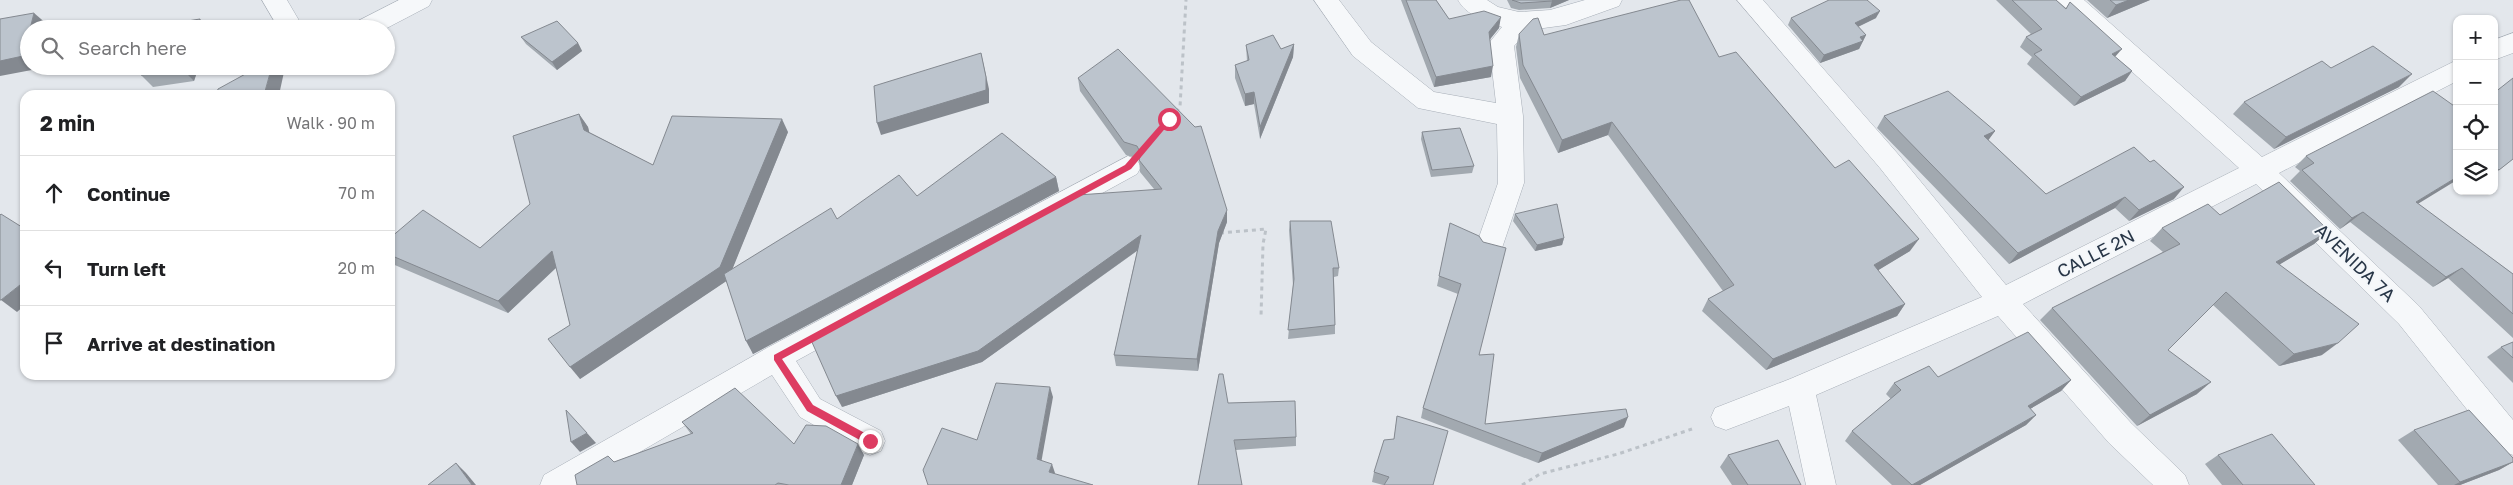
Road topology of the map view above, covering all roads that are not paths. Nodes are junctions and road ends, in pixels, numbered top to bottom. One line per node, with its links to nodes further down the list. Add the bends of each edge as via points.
1 (274, 0): 8 (street)
2 (420, 0): 9 (street)
3 (1326, 0): 14 (street, via 1362,49 1427,101)
4 (1470, 0): 10 (street, via 1490,14)
5 (1610, 0): 10 (street, via 1551,20)
6 (1749, 0): 18 (street, via 1889,161)
7 (2068, 0): 16 (street, AVENIDA 7A)
8 (286, 20)
9 (381, 20)
10 (1522, 22): 14 (street, via 1501,43)
11 (2513, 42): 12 (street)
12 (2498, 49)
13 (2453, 72): 16 (street, CALLE 2N)
14 (1510, 116): 17 (street, via 1511,183)
15 (1128, 167): 19 (street)
16 (2260, 171): 18 (street, CALLE 2N); 23 (street, AVENIDA 7A, via 2408,314)
17 (1490, 243)
18 (2002, 301): 20 (street, CALLE 2N); 26 (street, via 2120,433)
19 (777, 357): 22 (street, via 810,408); 24 (street)
20 (1800, 388): 21 (street, CALLE 2N); 25 (street)
21 (1726, 417)
22 (870, 441)
23 (2513, 441)
24 (555, 485)
25 (1821, 485)
26 (2174, 485)

